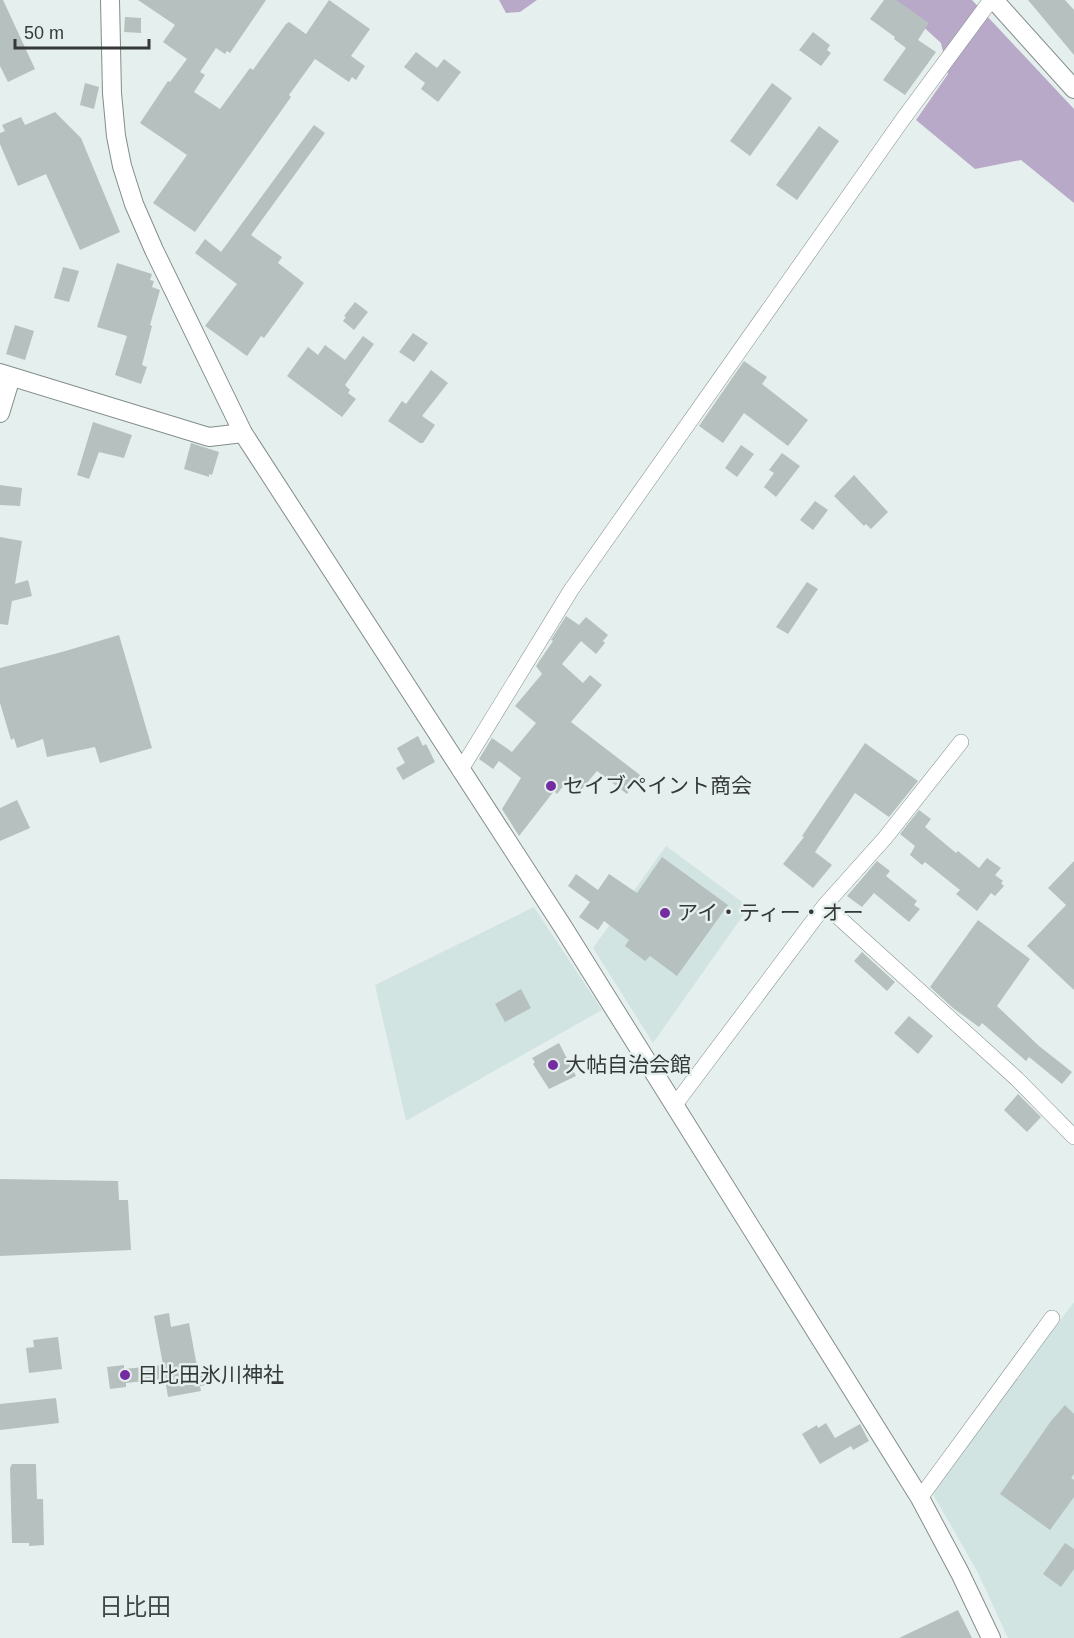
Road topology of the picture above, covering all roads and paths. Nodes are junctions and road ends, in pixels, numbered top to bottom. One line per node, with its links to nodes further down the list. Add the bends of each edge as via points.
1 (110, 0): 6 (street, via 116,136 128,185 154,250)
2 (992, 0): 3 (street); 8 (street, via 903,119 571,590)
3 (1074, 89)
4 (6, 375): 5 (street); 6 (street, via 209,437)
5 (0, 413)
6 (243, 433): 8 (street)
7 (961, 742): 9 (street, via 885,838)
8 (460, 771): 10 (street)
9 (825, 905): 10 (street); 11 (street, via 1017,1079)
10 (674, 1106): 13 (street)
11 (1074, 1137)
12 (1053, 1318): 13 (street)
13 (920, 1498): 14 (street)
14 (991, 1638)

